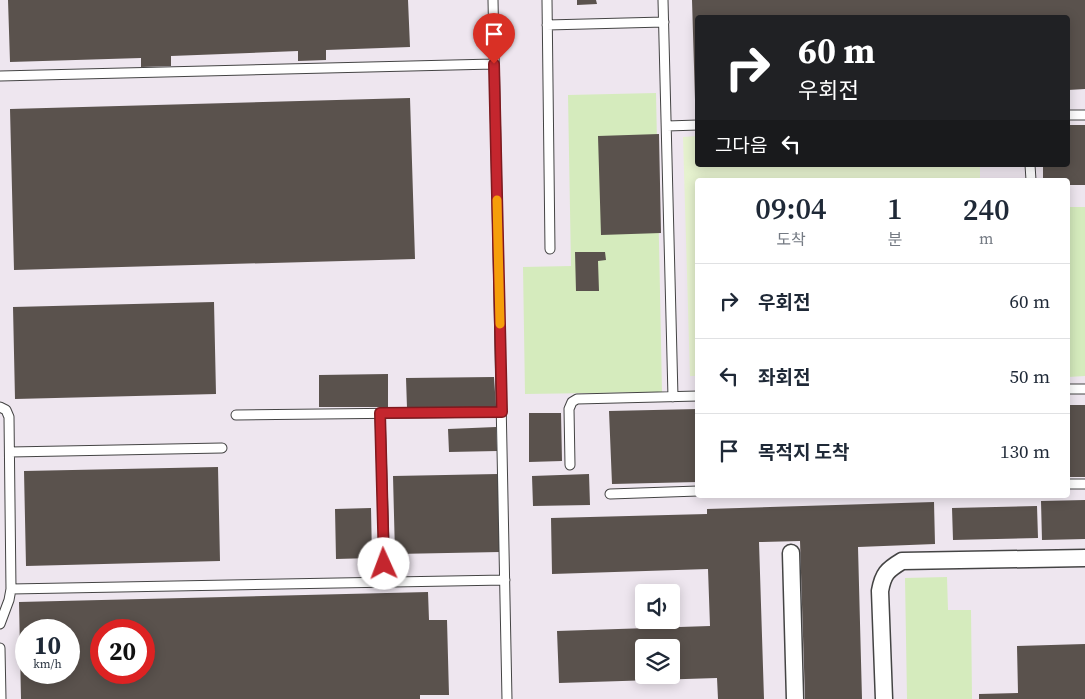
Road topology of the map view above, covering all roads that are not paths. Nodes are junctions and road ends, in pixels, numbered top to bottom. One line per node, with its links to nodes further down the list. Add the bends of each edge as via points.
1 (493, 0): 6 (lane)
2 (546, 0): 5 (lane)
3 (664, 0): 4 (lane)
4 (664, 22): 5 (lane); 11 (lane)
5 (547, 25): 12 (lane)
6 (494, 64): 7 (lane); 18 (lane)
7 (0, 76)
8 (1070, 115): 9 (lane)
9 (1085, 115)
10 (695, 125): 11 (lane)
11 (666, 126): 16 (lane)
12 (550, 249)
13 (1070, 389): 14 (lane)
14 (1085, 389)
15 (695, 396): 16 (lane)
16 (673, 397): 23 (lane, via 577,398 569,409)
17 (0, 407): 22 (lane, via 9,417)
18 (502, 412): 19 (lane); 30 (lane)
19 (380, 413): 20 (lane); 31 (lane)
20 (236, 415)
21 (222, 448): 22 (lane)
22 (10, 452): 32 (lane)
23 (570, 465)
24 (1070, 484): 25 (lane)
25 (1085, 484)
26 (695, 491): 27 (lane)
27 (610, 494)
28 (791, 553): 37 (street)
29 (1085, 558): 38 (street, via 902,561 892,567 883,577 880,591)
30 (505, 580): 31 (lane); 36 (lane)
31 (385, 582): 32 (lane)
32 (11, 588): 33 (lane)
33 (0, 624)
34 (0, 648): 35 (lane)
35 (1, 699)
36 (507, 699)
37 (795, 699)
38 (884, 699)

